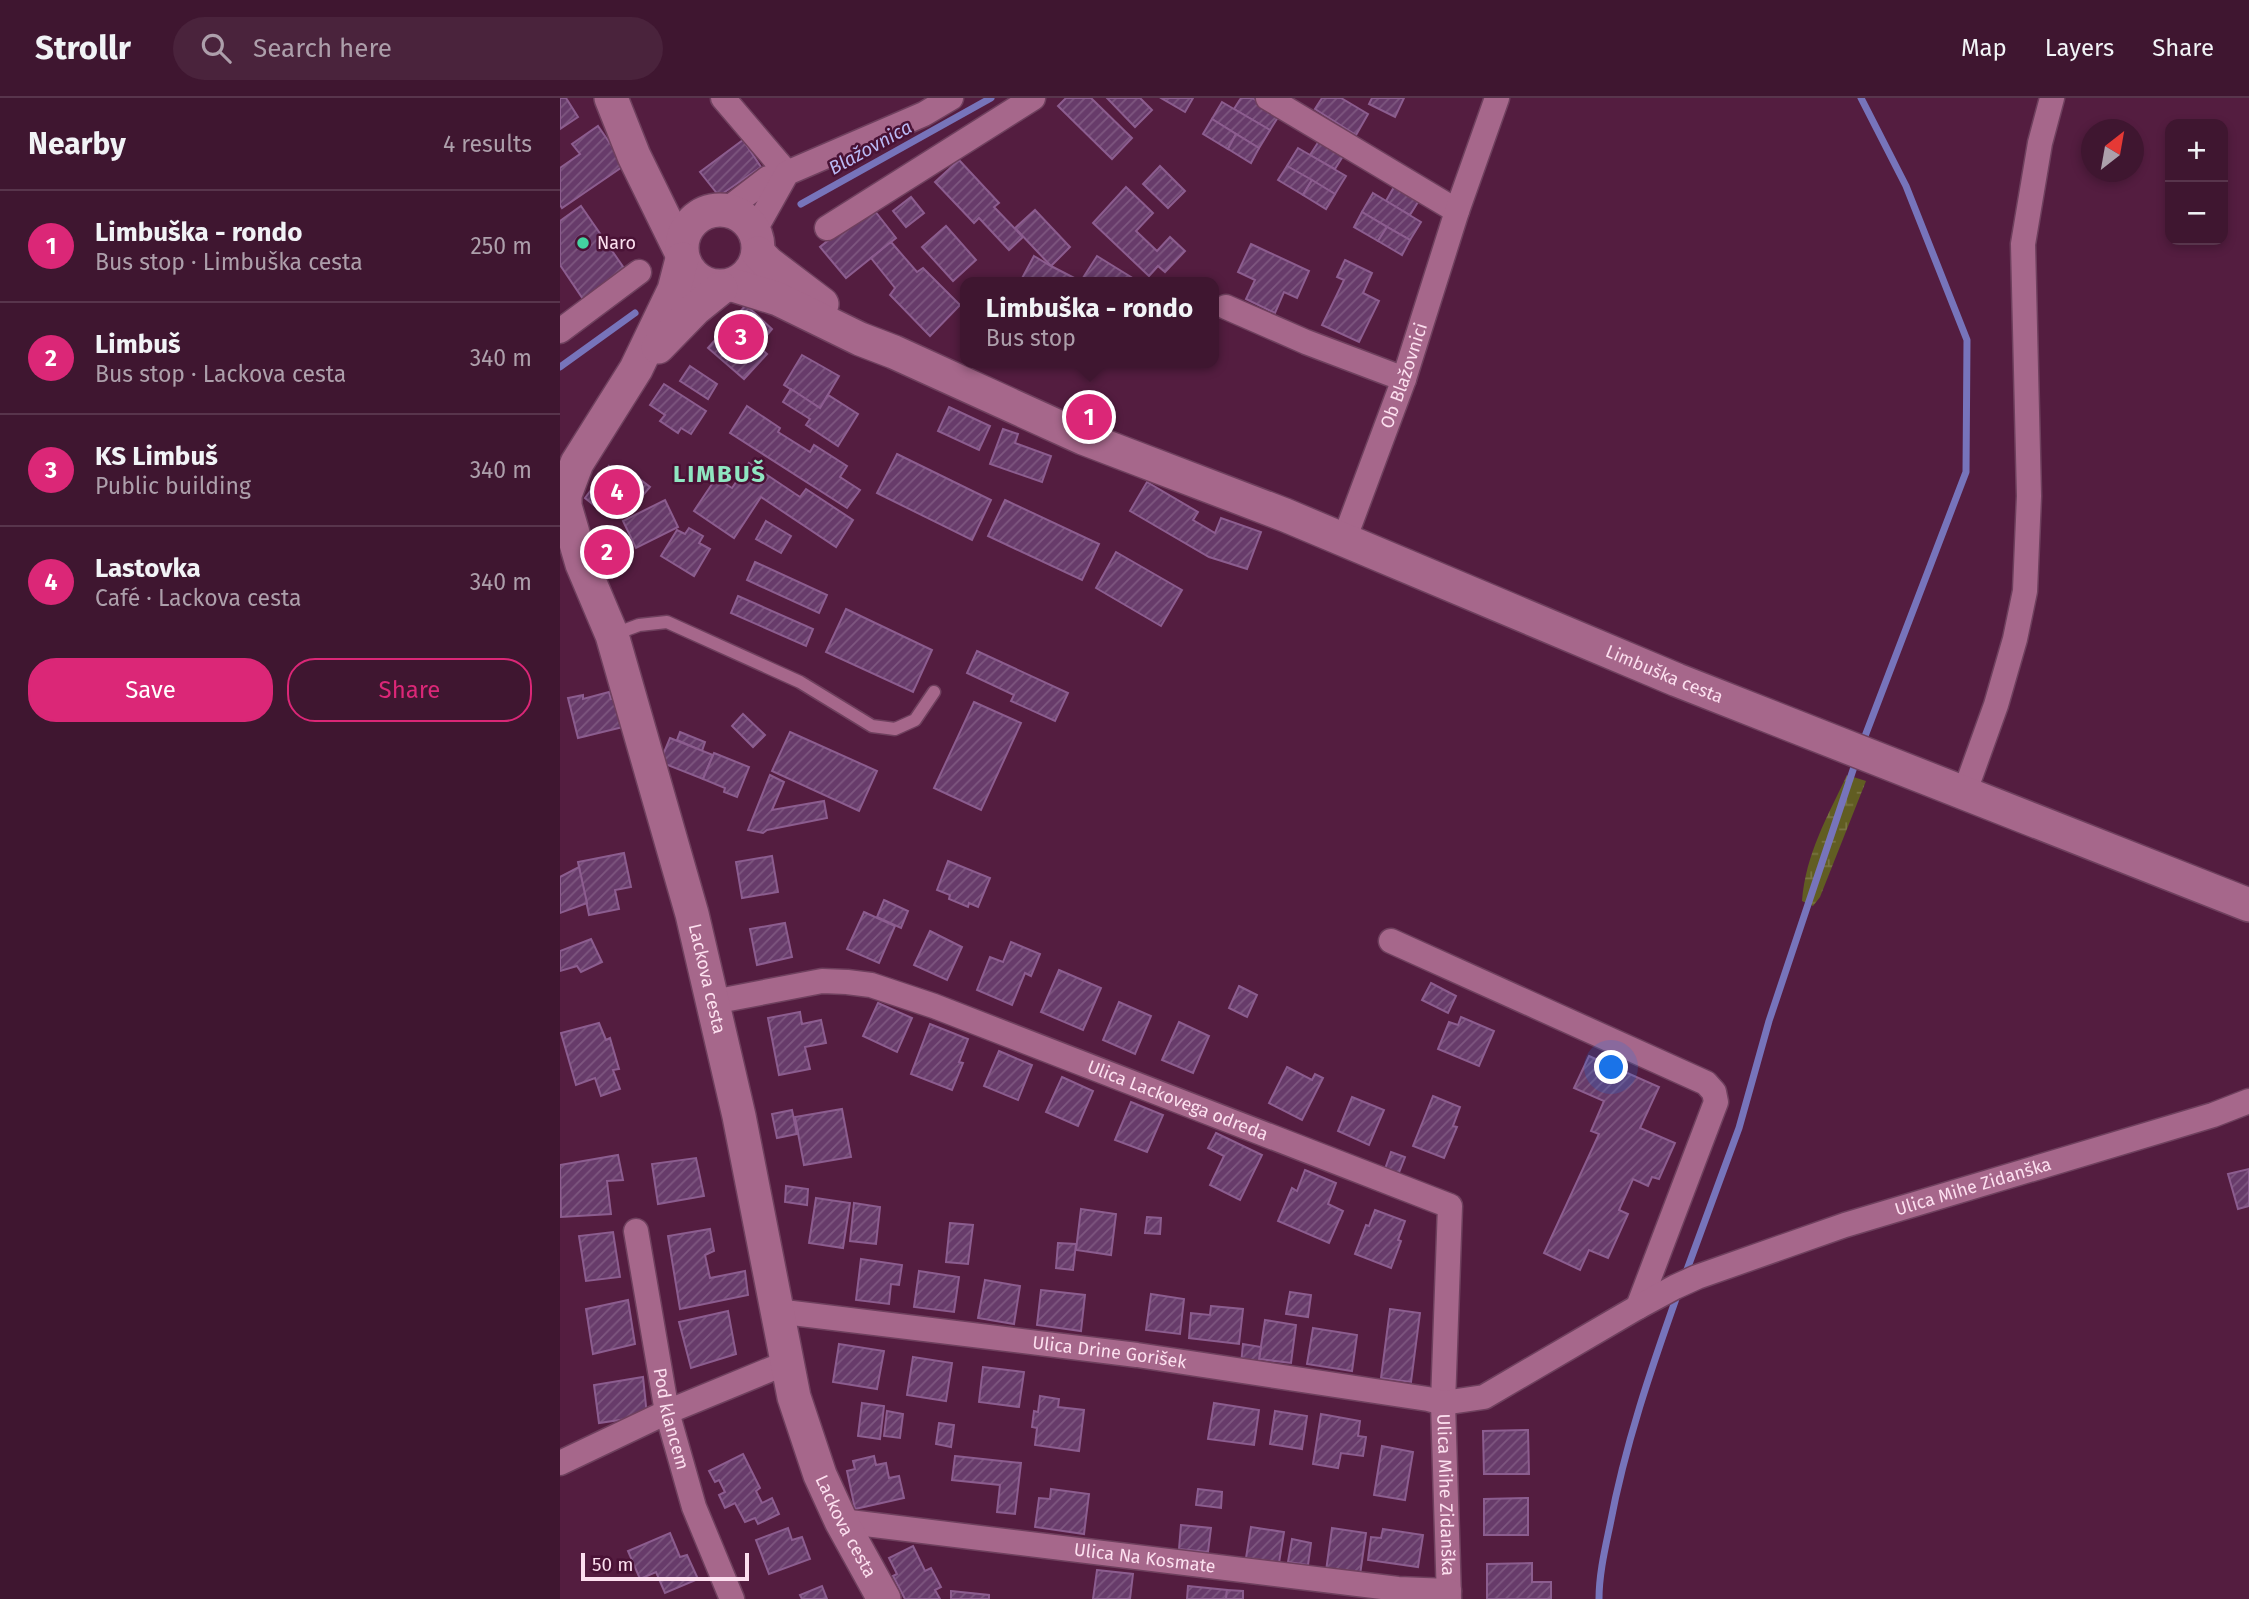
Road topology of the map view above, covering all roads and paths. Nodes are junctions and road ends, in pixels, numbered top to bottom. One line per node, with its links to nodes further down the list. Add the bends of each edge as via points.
1 (723, 98): 8 (street)
2 (951, 98): 8 (street, via 925,114)
3 (1268, 98): 10 (street)
4 (1496, 98): 10 (street, Ob Blažovnici)
5 (2052, 98): 25 (street, via 2024,244 2029,496 2025,592 1996,705)
6 (1020, 101): 11 (street)
7 (613, 102): 9 (main road, via 676,188); 13 (main road)
8 (787, 173): 9 (street, via 768,178); 12 (street)
9 (717, 211): 12 (main road, via 745,220); 13 (main road, via 698,216 690,224)
10 (1457, 211): 20 (street, Ob Blažovnici)
11 (827, 228)
12 (757, 242): 15 (main road, via 749,274); 18 (main road, via 814,298)
13 (681, 255): 15 (main road, via 697,278); 19 (main road, via 674,290)
14 (639, 272): 17 (street)
15 (727, 286): 18 (main road, via 778,299); 19 (main road, via 695,309)
16 (1226, 307): 20 (street)
17 (560, 331)
18 (894, 352): 22 (main road, Limbuška cesta, via 1083,438)
19 (636, 369): 21 (main road, Lackova cesta)
20 (1404, 379): 22 (street, Ob Blažovnici)
21 (568, 459): 23 (main road, Lackova cesta, via 565,506 582,564)
22 (1344, 540): 25 (main road, Limbuška cesta, via 1676,680)
23 (612, 635): 24 (lane, via 639,625 667,622 800,682 872,726 895,729 915,720); 28 (main road, Lackova cesta)
24 (934, 692)
25 (1964, 794): 26 (main road, Limbuška cesta)
26 (2249, 905)
27 (1391, 941): 31 (street, via 1706,1083 1714,1092 1717,1102)
28 (713, 1002): 32 (main road, Lackova cesta); 34 (street, Ulica Lackovega odreda, via 822,981 871,985 1450,1206)
29 (2249, 1101): 31 (street, Ulica Mihe Zidanška, via 1845,1225 1686,1282)
30 (636, 1231): 35 (street, Pod klancem)
31 (1638, 1307): 34 (street, Ulica Mihe Zidanška, via 1484,1397)
32 (776, 1311): 33 (main road, Lackova cesta); 34 (street, Ulica Drine Gorišek, via 1137,1355)
33 (786, 1363): 35 (street); 37 (main road, Lackova cesta, via 805,1433)
34 (1443, 1403): 38 (street, Ulica Mihe Zidanška)
35 (667, 1412): 36 (street); 39 (street, Pod klancem, via 694,1507)
36 (560, 1463)
37 (841, 1521): 38 (street, Ulica Na Kosmate); 40 (main road, Lackova cesta)
38 (1449, 1595)
39 (732, 1599)
40 (884, 1599)

